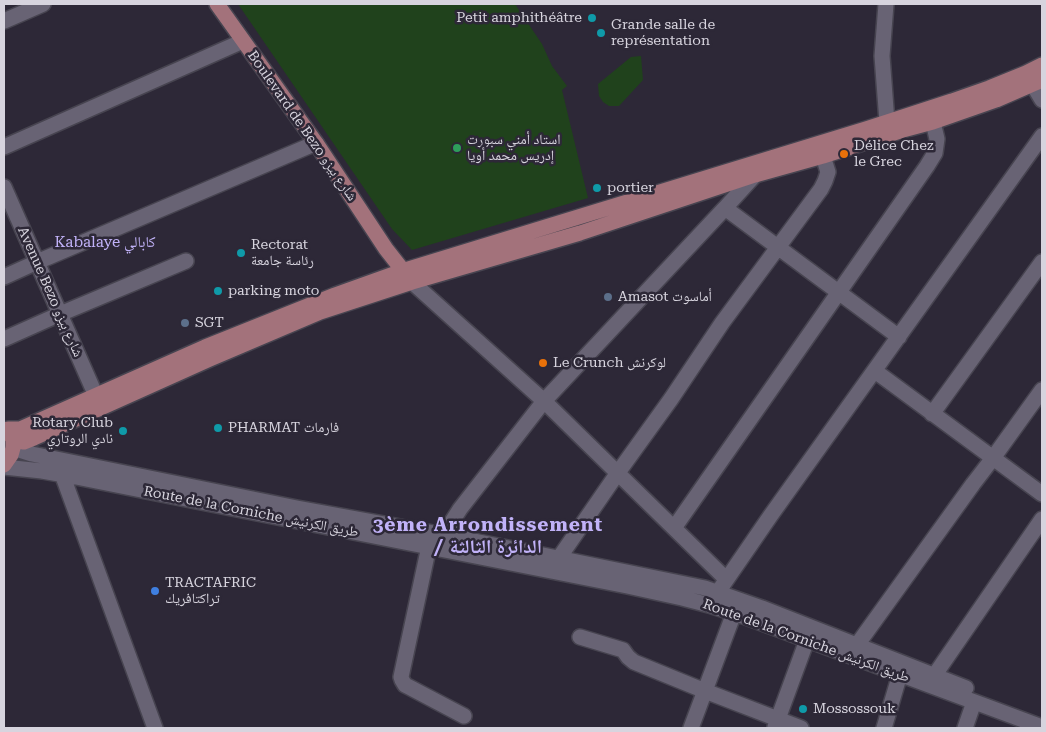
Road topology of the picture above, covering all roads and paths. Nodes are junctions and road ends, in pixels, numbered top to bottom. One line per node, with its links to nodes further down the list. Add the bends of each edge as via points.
1 (43, 4): 4 (street)
2 (218, 4): 5 (main road, Boulevard de Bezo شارع بيزو)
3 (886, 4): 10 (street, via 882,56)
4 (4, 21)
5 (243, 40): 12 (main road, Boulevard de Bezo شارع بيزو); 13 (street)
6 (1042, 65): 7 (main road)
7 (1034, 79): 8 (street); 9 (main road, via 996,100); 10 (main road, via 952,101)
8 (1042, 100)
9 (933, 122): 10 (main road); 26 (street, via 937,139 935,153)
10 (889, 128): 14 (main road); 18 (main road)
11 (1042, 136): 28 (street)
12 (316, 143): 22 (street); 25 (main road, Boulevard de Bezo شارع بيزو)
13 (4, 146)
14 (824, 156): 15 (main road); 20 (street, via 828,172 821,190)
15 (755, 175): 17 (street); 19 (main road)
16 (4, 187): 22 (street, Avenue Bezo شارع بيزو)
17 (725, 208): 20 (street); 33 (street)
18 (576, 218): 19 (main road); 25 (main road)
19 (580, 233): 25 (main road)
20 (778, 247): 26 (street); 39 (street)
21 (186, 261): 27 (street)
22 (37, 262): 24 (street); 27 (street, Avenue Bezo شارع بيزو)
23 (1042, 262): 34 (street)
24 (4, 277)
25 (407, 277): 31 (main road, via 335,295 205,347); 33 (street); 35 (main road, via 210,359 24,442)
26 (840, 292): 28 (street); 42 (street)
27 (60, 314): 29 (street); 31 (street, Avenue Bezo شارع بيزو)
28 (899, 337): 30 (street)
29 (4, 339)
30 (875, 371): 34 (street); 45 (street)
31 (96, 396): 35 (main road)
32 (1040, 399): 36 (street)
33 (544, 402): 39 (street); 43 (street)
34 (932, 414): 36 (street)
35 (10, 435): 37 (main road, via 11,455); 43 (street, Route de la Corniche طريق الكرنيش, via 32,454 287,506)
36 (993, 458): 40 (street); 49 (street)
37 (4, 466): 38 (street, Route de la Corniche طريق الكرنيش)
38 (62, 474): 43 (street, Route de la Corniche طريق الكرنيش); 58 (street)
39 (617, 474): 42 (street); 44 (street)
40 (1042, 494)
41 (1042, 519): 51 (street)
42 (674, 528): 45 (street)
43 (436, 543): 44 (street, Route de la Corniche طريق الكرنيش); 46 (street, Route de la Corniche طريق الكرنيش, via 682,598); 54 (street, via 402,680 409,687)
44 (559, 558): 45 (street, Route de la Corniche طريق الكرنيش, via 679,583)
45 (722, 586): 49 (street, Route de la Corniche طريق الكرنيش, via 762,608)
46 (734, 613): 48 (street, Route de la Corniche طريق الكرنيش); 52 (street)
47 (580, 636): 52 (street, via 621,649 634,662)
48 (807, 640): 50 (street, Route de la Corniche طريق الكرنيش); 56 (street)
49 (857, 645): 51 (street, Route de la Corniche طريق الكرنيش)
50 (900, 674): 53 (street, Route de la Corniche طريق الكرنيش); 61 (street)
51 (934, 676): 55 (street, Route de la Corniche طريق الكرنيش)
52 (705, 691): 56 (street); 59 (street)
53 (974, 702): 57 (street, Route de la Corniche طريق الكرنيش); 62 (street)
54 (464, 716)
55 (1042, 718)
56 (776, 724): 60 (street)
57 (1042, 727)
58 (155, 728)
59 (691, 728)
60 (801, 728)
61 (884, 728)
62 (965, 728)

